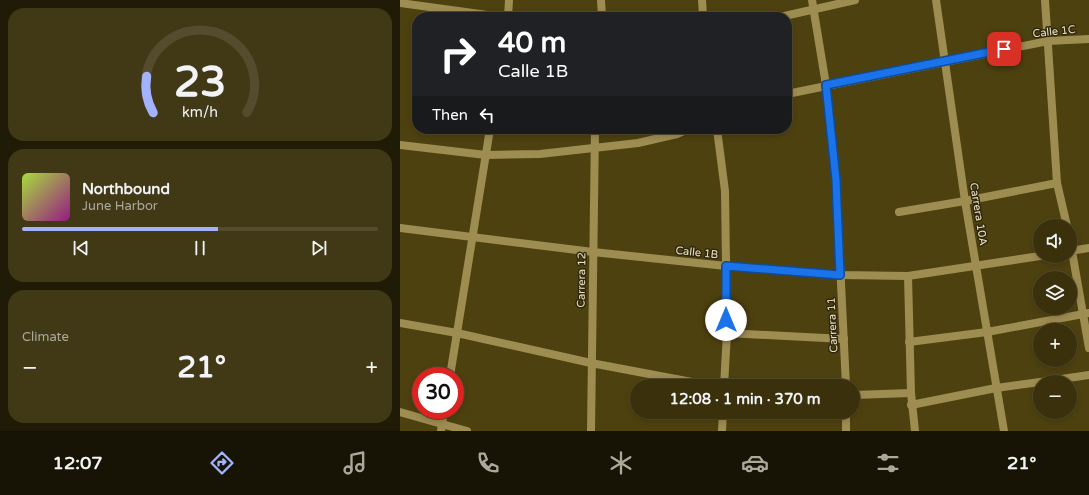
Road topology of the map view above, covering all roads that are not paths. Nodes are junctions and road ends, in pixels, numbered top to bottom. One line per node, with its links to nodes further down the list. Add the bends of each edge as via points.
1 (509, 0): 11 (street)
2 (601, 0): 12 (street)
3 (702, 0): 13 (street)
4 (812, 0): 9 (street, Carrera 11)
5 (855, 0): 9 (street)
6 (936, 0): 17 (street, Carrera 10A)
7 (1045, 0): 16 (street)
8 (400, 3): 10 (street)
9 (813, 9): 14 (street); 18 (street, Carrera 11)
10 (466, 12)
11 (508, 12)
12 (602, 12)
13 (703, 12)
14 (792, 14)
15 (1089, 39): 16 (street, Calle 1C)
16 (1048, 41): 17 (street, Calle 1C); 27 (street)
17 (946, 61): 18 (street, Calle 1C); 28 (street, Carrera 10A)
18 (826, 85): 19 (street, Calle 1C); 40 (street, Carrera 11, via 836,180)
19 (792, 93)
20 (489, 134): 26 (street)
21 (594, 134): 25 (street, Carrera 12)
22 (677, 134): 25 (street, via 638,143)
23 (718, 134): 38 (street, via 725,191)
24 (400, 145): 26 (street)
25 (593, 148): 26 (street, via 540,154); 35 (street, Carrera 12)
26 (486, 155): 32 (street)
27 (1057, 182): 28 (street); 30 (street)
28 (965, 201): 29 (street); 39 (street, Carrera 10A)
29 (899, 212)
30 (1065, 219)
31 (400, 228): 32 (street, Calle 1B)
32 (473, 236): 35 (street, Calle 1B); 45 (street)
33 (1089, 248): 34 (street)
34 (1077, 250)
35 (593, 252): 38 (street, Calle 1B); 50 (street, Carrera 12)
36 (1033, 257): 39 (street, Calle 1B)
37 (1074, 263): 42 (street)
38 (726, 266): 40 (street, Calle 1B); 46 (street)
39 (976, 266): 41 (street, Calle 1B); 44 (street, Carrera 10A)
40 (840, 275): 41 (street, Calle 1B); 47 (street, Carrera 11)
41 (908, 276): 48 (street)
42 (1086, 314): 44 (street); 49 (street)
43 (400, 323): 45 (street)
44 (987, 332): 48 (street); 58 (street, Carrera 10A)
45 (458, 333): 50 (street); 51 (street)
46 (727, 333): 47 (street); 55 (street)
47 (844, 339): 56 (street, Carrera 11)
48 (909, 342): 59 (street)
49 (1089, 348)
50 (591, 363): 54 (street); 67 (street, Carrera 12)
51 (452, 367)
52 (1089, 375): 53 (street)
53 (1077, 377)
54 (676, 379)
55 (724, 379)
56 (846, 379)
57 (1033, 383): 58 (street)
58 (996, 388): 61 (street); 71 (street, Carrera 10A)
59 (911, 393): 60 (street); 61 (street)
60 (860, 395)
61 (911, 405): 70 (street)
62 (400, 412): 65 (street)
63 (723, 419): 68 (street)
64 (846, 419): 69 (street)
65 (442, 427): 66 (street)
66 (467, 431)
67 (591, 431)
68 (722, 431)
69 (846, 431)
70 (915, 431)
71 (1004, 431)

